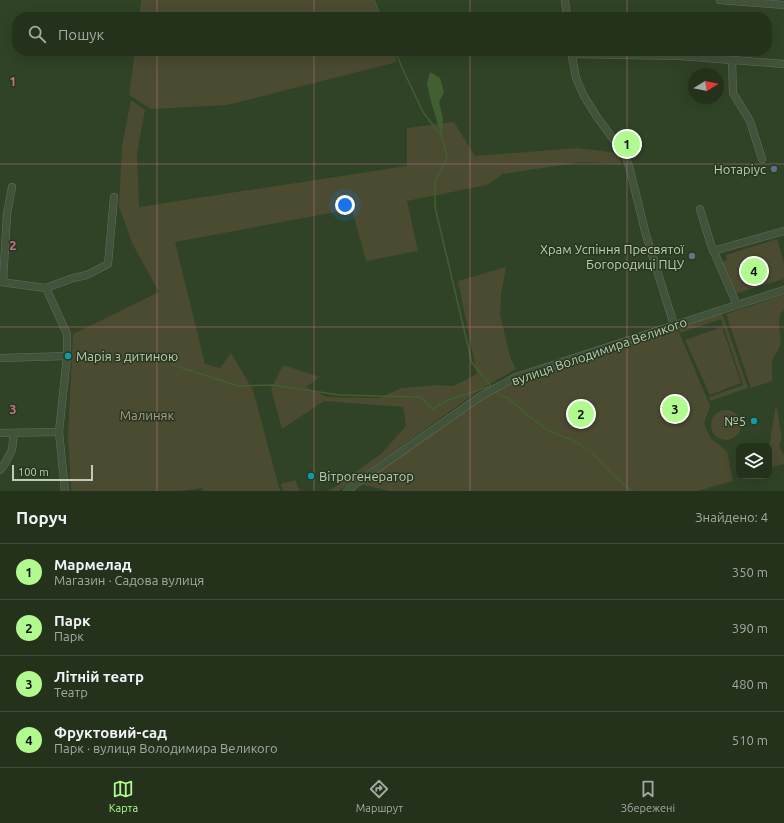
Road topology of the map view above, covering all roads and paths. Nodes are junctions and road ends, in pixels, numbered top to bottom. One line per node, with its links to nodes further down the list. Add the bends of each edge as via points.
1 (565, 0): 5 (street)
2 (720, 0): 3 (street)
3 (724, 0): 4 (street)
4 (784, 5)
5 (566, 12)
6 (572, 56): 20 (street, via 576,78 584,96 625,155)
7 (680, 56): 8 (street)
8 (732, 60): 9 (street); 10 (street, via 733,93 750,120)
9 (784, 64)
10 (762, 159)
11 (12, 187): 16 (street, via 7,214)
12 (114, 196): 17 (street, via 108,264)
13 (700, 209): 15 (street)
14 (784, 231): 15 (street)
15 (713, 251): 19 (street)
16 (2, 282): 17 (street)
17 (46, 288): 21 (street, via 67,334)
18 (784, 290): 19 (street, вулиця Володимира Великого)
19 (737, 305): 20 (street, вулиця Володимира Великого)
20 (674, 326): 28 (street, вулиця Володимира Великого, via 516,377 481,396)
21 (67, 356): 22 (street); 24 (street)
22 (0, 358)
23 (14, 432): 24 (street); 25 (street); 26 (street, via 12,450)
24 (59, 432): 27 (street)
25 (0, 433)
26 (0, 470)
27 (65, 491)
28 (347, 491)

